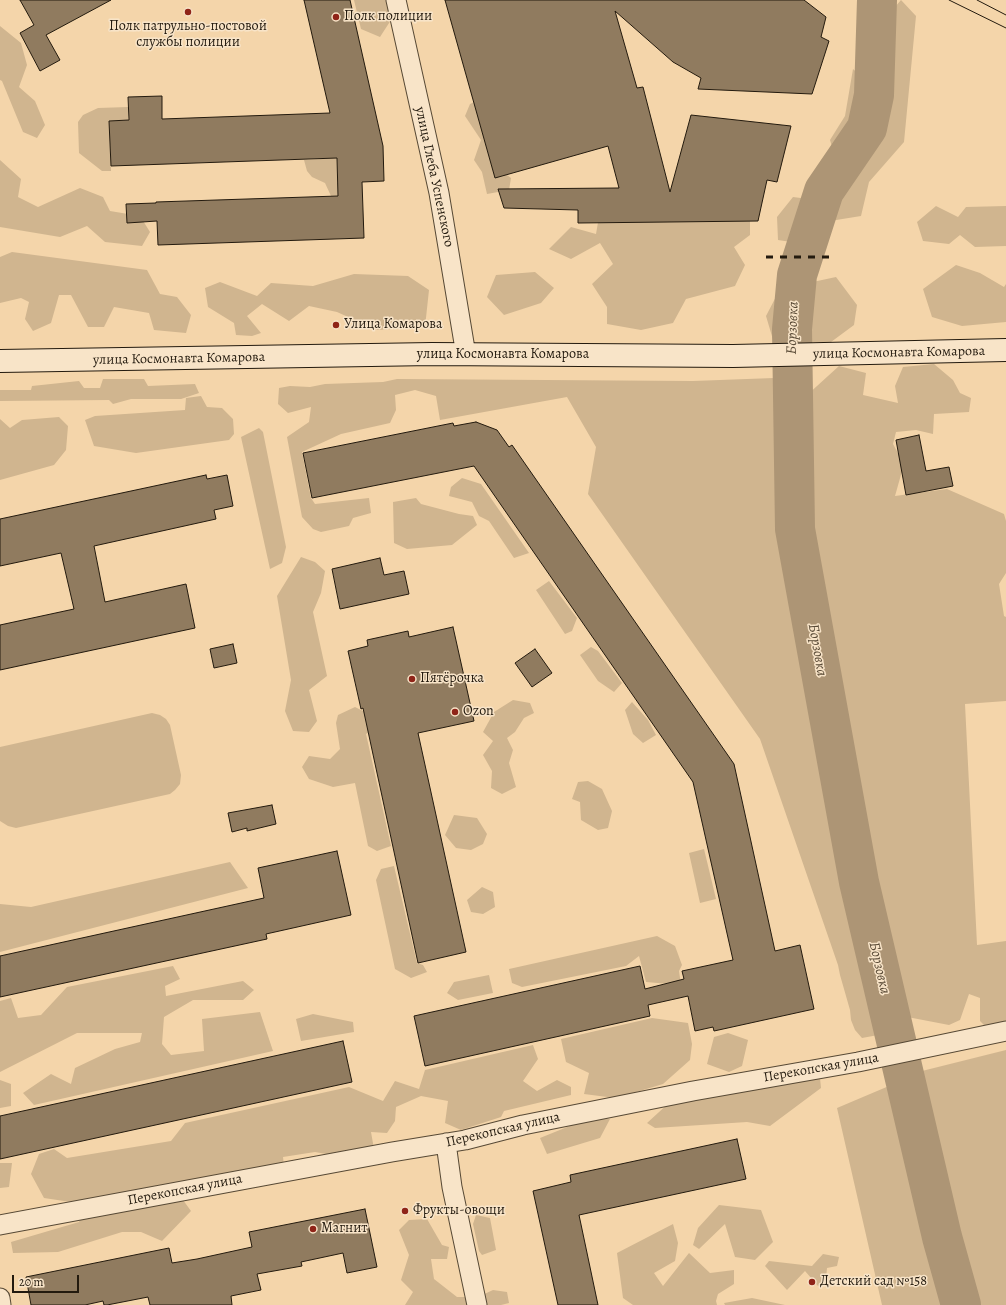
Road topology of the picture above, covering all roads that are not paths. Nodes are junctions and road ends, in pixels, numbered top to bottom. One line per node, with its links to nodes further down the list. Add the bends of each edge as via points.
1 (396, 0): 3 (street, улица Глеба Успенского, via 439,193)
2 (1006, 350): 3 (street, улица Космонавта Комарова, via 760,355)
3 (466, 355): 4 (street, улица Космонавта Комарова)
4 (0, 361)
5 (1006, 1031): 6 (street, Перекопская улица, via 858,1062 685,1092)
6 (446, 1144): 7 (street, Перекопская улица); 10 (street, via 452,1187)
7 (0, 1225)
8 (0, 1298): 9 (street)
9 (1, 1305)
10 (477, 1305)

